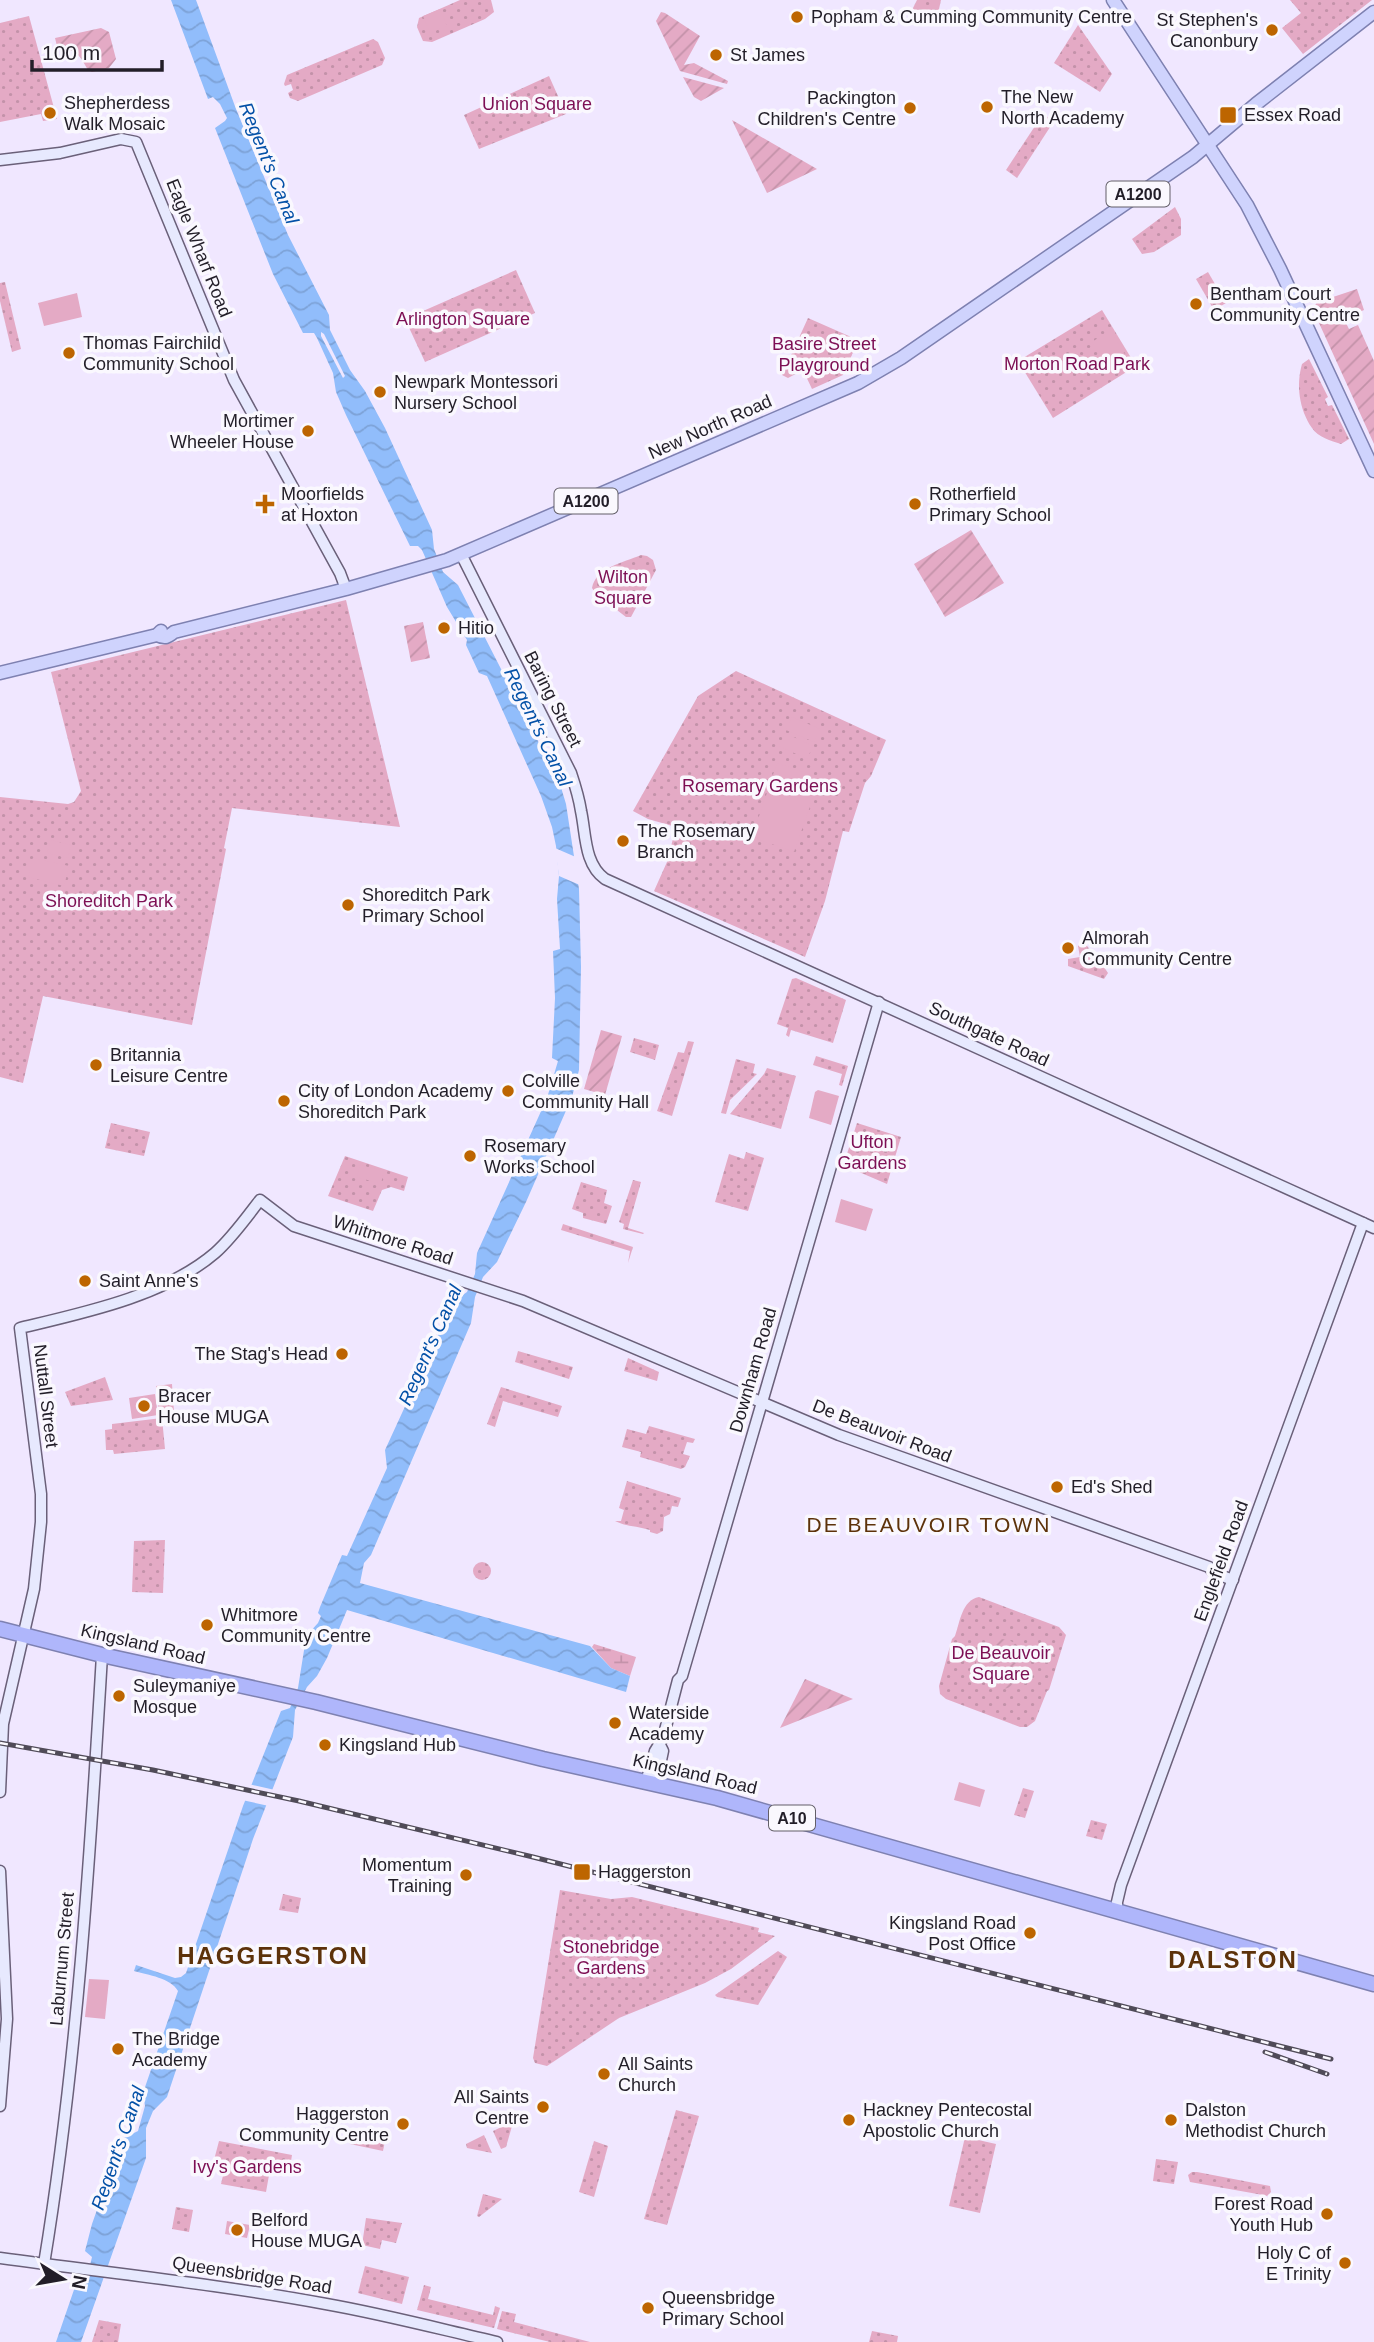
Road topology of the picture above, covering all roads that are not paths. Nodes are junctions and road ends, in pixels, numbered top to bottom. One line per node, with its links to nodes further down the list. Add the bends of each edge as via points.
1 (1113, 0): 3 (main road)
2 (1372, 12): 3 (main road, A1200)
3 (1208, 145): 5 (main road, via 1255,220); 6 (main road, New North Road / A1200, via 883,370)
4 (0, 160): 7 (street, Eagle Wharf Road, via 121,139 136,142 234,380)
5 (1374, 471)
6 (461, 554): 7 (main road, New North Road / A1200); 9 (street, Baring Street, via 571,773)
7 (346, 589): 8 (main road, New North Road / A1200, via 174,632 169,637 157,635)
8 (0, 673)
9 (594, 867): 10 (street, Southgate Road, via 618,886)
10 (879, 1002): 11 (street, Southgate Road); 14 (street, Downham Road)
11 (1369, 1225): 15 (street, Englefield Road)
12 (523, 1301): 13 (street, Whitmore Road, via 294,1226 260,1200 223,1246 185,1275 73,1316); 14 (street, De Beauvoir Road)
13 (20, 1328): 17 (street, Nuttall Street, via 41,1494 34,1588)
14 (762, 1402): 15 (street, De Beauvoir Road, via 839,1435 1209,1567); 19 (street, Downham Road)
15 (1233, 1580): 22 (street, Englefield Road, via 1121,1885)
16 (0, 1629): 17 (highway, Kingsland Road / A10)
17 (23, 1635): 18 (highway, Kingsland Road / A10); 20 (street, Nuttall Street, via 3,1724)
18 (102, 1656): 19 (highway, Kingsland Road / A10); 26 (street, Laburnum Street, via 67,2111)
19 (651, 1783): 22 (highway, Kingsland Road / A10)
20 (0, 1792)
21 (0, 1871): 24 (street, via 7,2009)
22 (1118, 1912): 23 (highway, Kingsland Road / A10)
23 (1374, 1983)
24 (0, 2106)
25 (0, 2258): 26 (street, Queensbridge Road)
26 (44, 2264): 27 (street, Queensbridge Road, via 326,2304)
27 (497, 2342)

